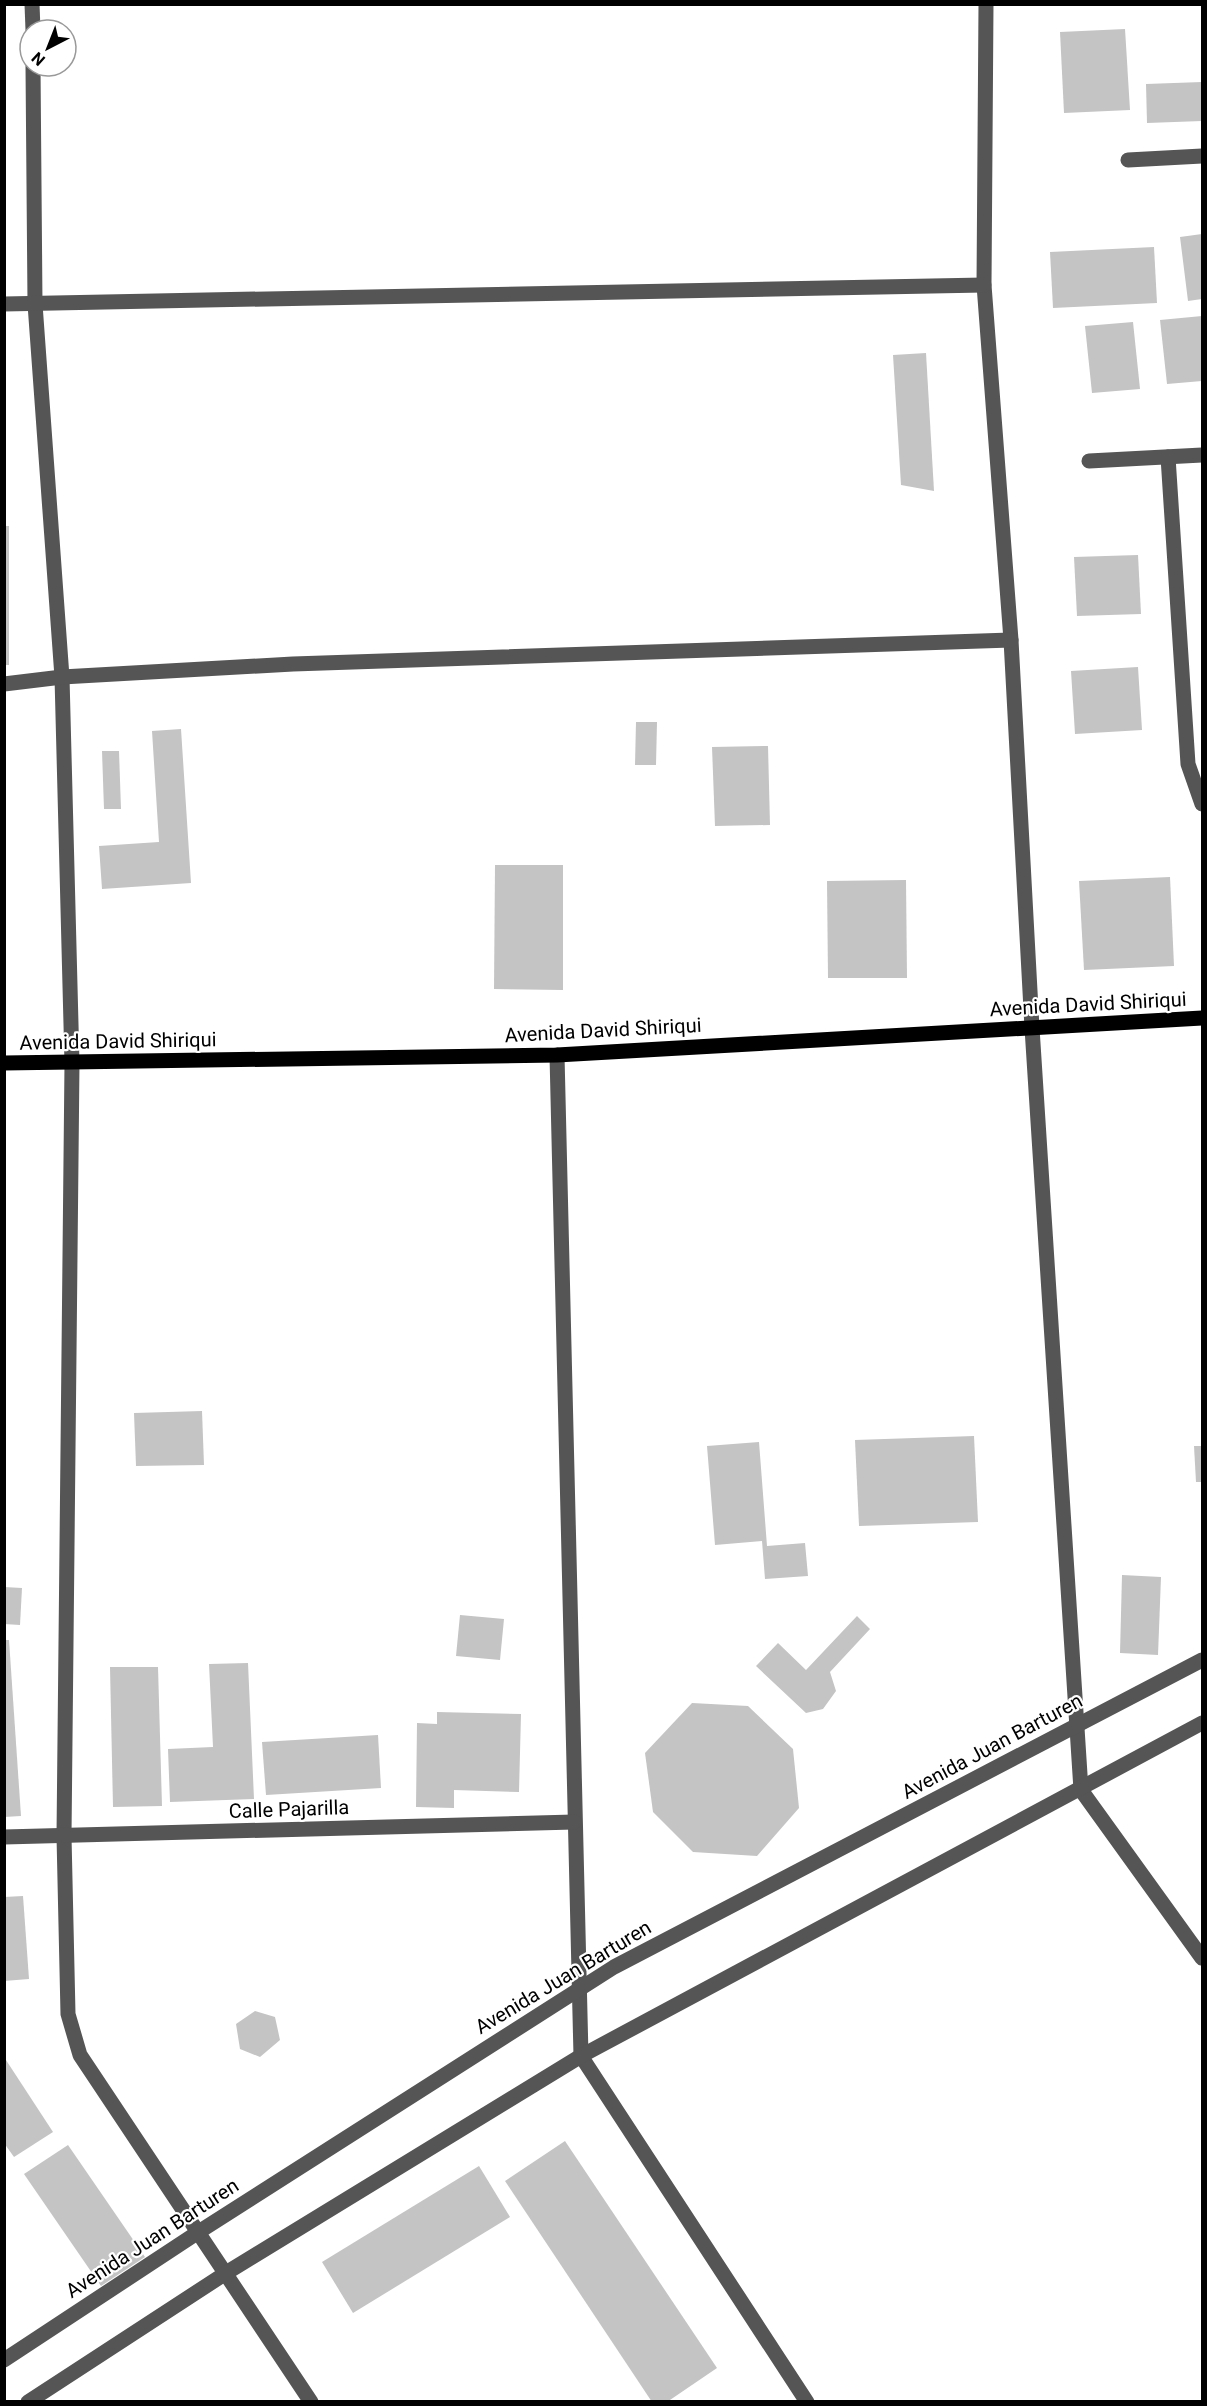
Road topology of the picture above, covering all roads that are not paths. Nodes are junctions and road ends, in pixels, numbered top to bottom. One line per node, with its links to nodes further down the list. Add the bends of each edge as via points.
1 (986, 4): 5 (street)
2 (33, 78): 7 (street)
3 (1203, 156): 4 (street)
4 (1128, 160)
5 (984, 285): 7 (street); 11 (street)
6 (4, 304): 7 (street)
7 (34, 304): 12 (street)
8 (1203, 455): 9 (street)
9 (1168, 457): 10 (street); 14 (street, via 1188,764)
10 (1089, 461)
11 (1011, 640): 12 (street, via 293,664); 16 (street)
12 (62, 677): 13 (street); 19 (street)
13 (4, 684)
14 (1203, 804)
15 (1203, 1018): 16 (main road, Avenida David Shiriqui)
16 (1032, 1028): 17 (main road, Avenida David Shiriqui); 22 (street)
17 (557, 1055): 19 (main road, Avenida David Shiriqui); 24 (street)
18 (4, 1063): 19 (main road, Avenida David Shiriqui)
19 (72, 1063): 25 (street)
20 (1203, 1660): 22 (street, Avenida Juan Barturen)
21 (1203, 1723): 23 (street)
22 (1077, 1726): 23 (street); 28 (street, Avenida Juan Barturen, via 614,1967)
23 (1081, 1790): 27 (street); 29 (street)
24 (574, 1822): 25 (street, Calle Pajarilla); 28 (street)
25 (64, 1836): 26 (street, Calle Pajarilla); 30 (street, via 68,2014 80,2055)
26 (4, 1837)
27 (1203, 1958)
28 (579, 1989): 29 (street); 30 (street, Avenida Juan Barturen)
29 (581, 2056): 31 (street); 35 (street)
30 (197, 2233): 31 (street); 32 (street, Avenida Juan Barturen)
31 (226, 2273): 33 (street); 34 (street)
32 (4, 2360)
33 (28, 2402)
34 (311, 2402)
35 (807, 2402)

